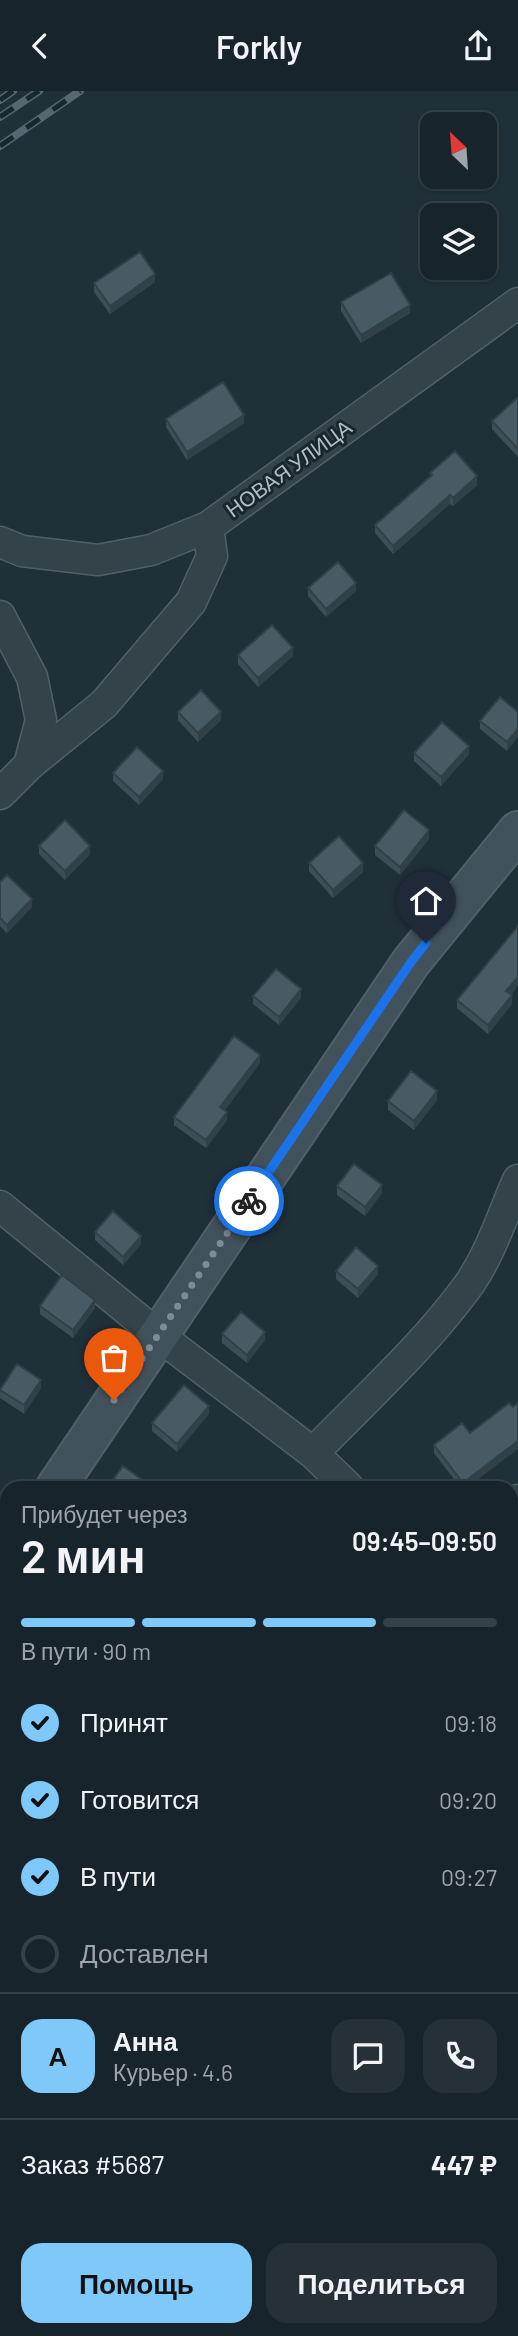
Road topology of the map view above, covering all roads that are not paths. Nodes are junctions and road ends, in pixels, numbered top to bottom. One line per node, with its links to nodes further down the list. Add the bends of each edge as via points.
1 (518, 303): 2 (street, НОВАЯ УЛИЦА)
2 (208, 527): 3 (street, via 151,550 98,560 22,551); 5 (street, НОВАЯ УЛИЦА, via 212,555 191,603 103,705)
3 (0, 542)
4 (0, 616): 5 (street, via 32,677 41,720)
5 (29, 765): 6 (street, НОВАЯ УЛИЦА)
6 (0, 794)
7 (518, 831): 10 (street, via 411,962)
8 (518, 1180): 11 (street, via 471,1281)
9 (0, 1206): 10 (street)
10 (158, 1335): 11 (street); 12 (street)
11 (313, 1453): 13 (street)
12 (61, 1481)
13 (342, 1481)

